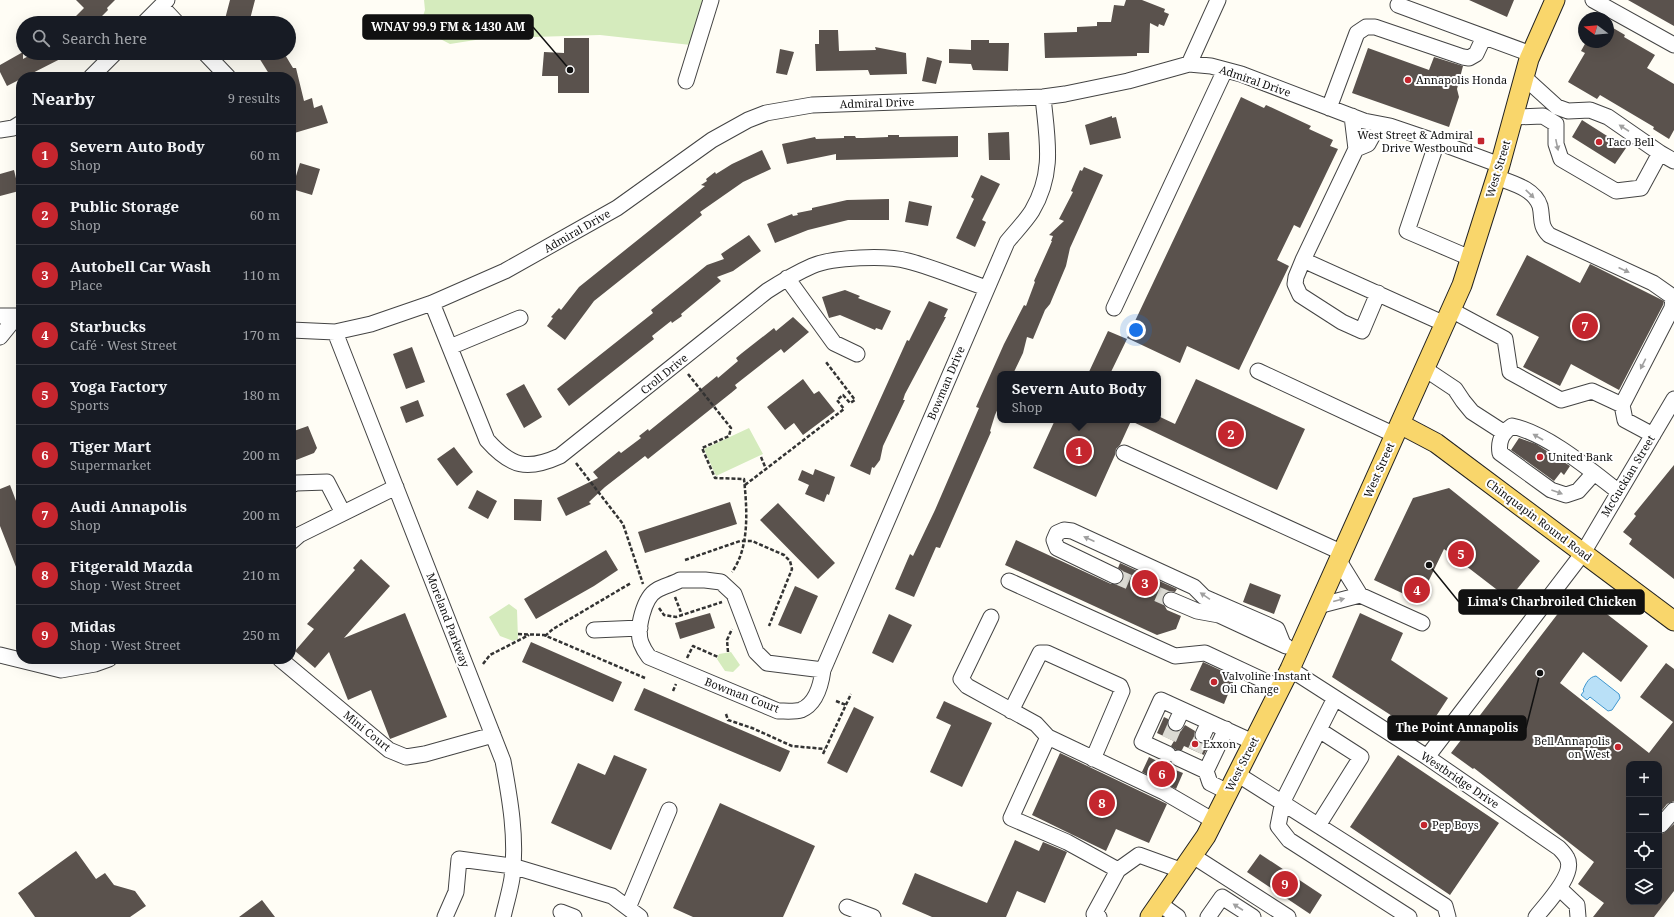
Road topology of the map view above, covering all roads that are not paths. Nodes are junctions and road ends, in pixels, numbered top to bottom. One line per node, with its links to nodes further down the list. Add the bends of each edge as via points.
1 (711, 0): 19 (street)
2 (1218, 0): 14 (street)
3 (1555, 0): 11 (main road, West Street)
4 (1593, 0): 10 (street)
5 (164, 3): 7 (street); 8 (street)
6 (1398, 4): 9 (street)
7 (151, 16)
8 (172, 16)
9 (1484, 36): 11 (street); 21 (street, via 1476,54 1470,58 1375,27 1366,27 1357,33)
10 (1674, 44)
11 (1531, 54): 18 (main road, West Street)
12 (108, 60): 16 (street)
13 (212, 60): 17 (street)
14 (1189, 64): 15 (street, Admiral Drive); 20 (street, Admiral Drive, via 1128,81)
15 (1225, 70): 21 (street, Admiral Drive); 40 (street)
16 (97, 72)
17 (223, 72)
18 (1524, 77): 22 (street, via 1554,104); 24 (main road, West Street)
19 (686, 81)
20 (1043, 97): 37 (street, Bowman Drive, via 1049,160 1045,181 1032,212 1007,242); 39 (street, Admiral Drive, via 812,105 766,113 712,140 641,193 533,257)
21 (1330, 108): 23 (street, Admiral Drive)
22 (1566, 110): 26 (street); 31 (street, one-way to 22, via 1608,117 1590,110)
23 (1352, 116): 25 (street, Admiral Drive); 30 (street)
24 (1513, 117): 26 (street, via 1543,116); 33 (main road, West Street)
25 (1380, 124): 29 (street, Admiral Drive); 30 (street, via 1368,144)
26 (1556, 124): 31 (street, one-way to 31, via 1556,144 1561,159 1616,191 1641,188)
27 (16, 126): 28 (street)
28 (0, 130)
29 (1438, 142): 33 (street, Admiral Drive); 34 (street, via 1407,231)
30 (1356, 149): 35 (street)
31 (1660, 153): 32 (street)
32 (1674, 161)
33 (1498, 171): 34 (main road, West Street); 54 (street, Admiral Drive, one-way to 54, via 1530,191 1540,204 1543,228 1549,235 1653,283 1673,297 1672,308)
34 (1470, 258): 43 (main road, West Street, via 1462,285)
35 (1303, 260): 38 (street); 38 (street, via 1295,284 1300,295 1342,322 1362,331)
36 (787, 278): 37 (street, Croll Drive, via 813,265 844,259 880,258 908,260); 49 (street, Croll Drive, via 560,456 545,463 528,465 514,462 499,453 487,440); 50 (street, via 834,343)
37 (986, 288): 84 (street, Bowman Drive)
38 (1378, 293): 43 (street)
39 (432, 302): 47 (street, Admiral Drive, via 371,324); 49 (street, Croll Drive)
40 (1114, 308)
41 (0, 316): 42 (street)
42 (16, 316)
43 (1448, 316): 51 (main road, West Street); 54 (street, via 1506,339 1510,372 1561,400 1592,391)
44 (520, 318): 49 (street)
45 (16, 319): 48 (street)
46 (296, 330): 47 (street, Admiral Drive)
47 (335, 332): 61 (street, Moreland Parkway)
48 (0, 337)
49 (450, 347)
50 (857, 354)
51 (1424, 369): 55 (main road, West Street); 56 (street, via 1455,389 1472,412)
52 (1258, 371): 55 (street)
53 (1673, 403): 57 (street, McGuckian Street)
54 (1622, 405): 57 (street, via 1625,420)
55 (1398, 429): 65 (main road, Chinquapin Round Road, via 1436,443); 66 (main road, West Street)
56 (1503, 432): 59 (street, one-way to 56, via 1565,452 1523,428 1512,426); 59 (street, one-way to 59, via 1500,453 1551,490 1566,495 1578,491)
57 (1653, 435): 62 (street, McGuckian Street)
58 (1124, 453): 66 (street)
59 (1594, 473): 62 (street)
60 (296, 483): 63 (street, via 327,482)
61 (396, 487): 63 (street); 90 (street, Moreland Parkway)
62 (1619, 492): 65 (street, McGuckian Street)
63 (343, 513): 64 (street)
64 (296, 537)
65 (1583, 553): 73 (main road, Chinquapin Round Road); 93 (street, McGuckian Street)
66 (1341, 557): 69 (street); 71 (main road, West Street)
67 (1115, 576): 77 (street, one-way to 67, via 1276,629 1204,597 1194,587 1072,531 1064,530 1057,533 1054,540 1057,548)
68 (1009, 581): 85 (street, via 1175,656 1205,653)
69 (1360, 594): 71 (street, one-way to 69); 74 (street)
70 (1171, 600): 77 (street, via 1197,611 1219,615)
71 (1318, 606): 77 (main road, West Street)
72 (991, 617): 87 (street, via 961,679 967,686)
73 (1674, 621)
74 (1422, 623)
75 (640, 628): 76 (street); 84 (street, Bowman Court, via 641,643 649,657 778,711 800,711 812,703 822,680); 84 (street, Bowman Court, via 651,595 657,590 680,580 721,582 734,594 756,652 767,663)
76 (594, 630)
77 (1290, 648): 83 (main road, West Street)
78 (0, 655): 79 (street)
79 (16, 659)
80 (37, 664): 81 (street, via 61,670)
81 (95, 664)
82 (286, 664): 90 (street, Mini Court, via 389,750 406,757)
83 (1290, 669): 85 (main road, West Street); 86 (street, Westbridge Drive)
84 (823, 670)
85 (1280, 688): 92 (main road, West Street)
86 (1335, 698): 89 (street); 93 (street, Westbridge Drive)
87 (1011, 711): 91 (street, via 1036,724); 94 (street, via 1040,653 1047,653 1120,686 1122,691)
88 (1226, 729): 92 (street); 95 (street); 95 (street, via 1206,728 1179,716 1161,700 1142,742 1177,753)
89 (1319, 730): 98 (street); 102 (street, via 1361,756)
90 (493, 735): 105 (street, Moreland Parkway, via 503,761 511,801 514,838)
91 (1048, 737): 94 (street); 106 (street, via 1011,818 1066,842)
92 (1253, 742): 96 (main road, West Street)
93 (1427, 757): 107 (street, Westbridge Drive, via 1559,848 1568,859 1569,868 1566,879)
94 (1093, 759): 101 (street, via 1164,792)
95 (1206, 771): 97 (street, via 1210,783)
96 (1237, 774): 97 (main road, West Street); 98 (street)
97 (1228, 792): 101 (main road, West Street)
98 (1283, 801): 102 (street); 119 (street, via 1278,826 1289,840)
99 (669, 810): 110 (street)
100 (1674, 810): 103 (street)
101 (1214, 821): 104 (main road, West Street)
102 (1319, 824): 120 (street, via 1445,906)
103 (1662, 824)
104 (1188, 863): 106 (street, via 1139,855); 109 (main road, West Street); 118 (street)
105 (512, 866): 110 (street, via 612,896); 111 (street, via 459,859 456,892); 112 (street, Moreland Parkway)
106 (1118, 870): 114 (street, via 1094,914)
107 (1559, 888): 121 (street, Westbridge Drive); 122 (street, via 1577,905)
108 (847, 907): 113 (street)
109 (1155, 910): 115 (street)
110 (636, 915)
111 (445, 917)
112 (503, 917)
113 (873, 917)
114 (1098, 917)
115 (1178, 917)
116 (1208, 917): 117 (street, one-way to 116, via 1222,897)
117 (1253, 917)
118 (1288, 917)
119 (1409, 917)
120 (1448, 917)
121 (1536, 917)
122 (1578, 917)

